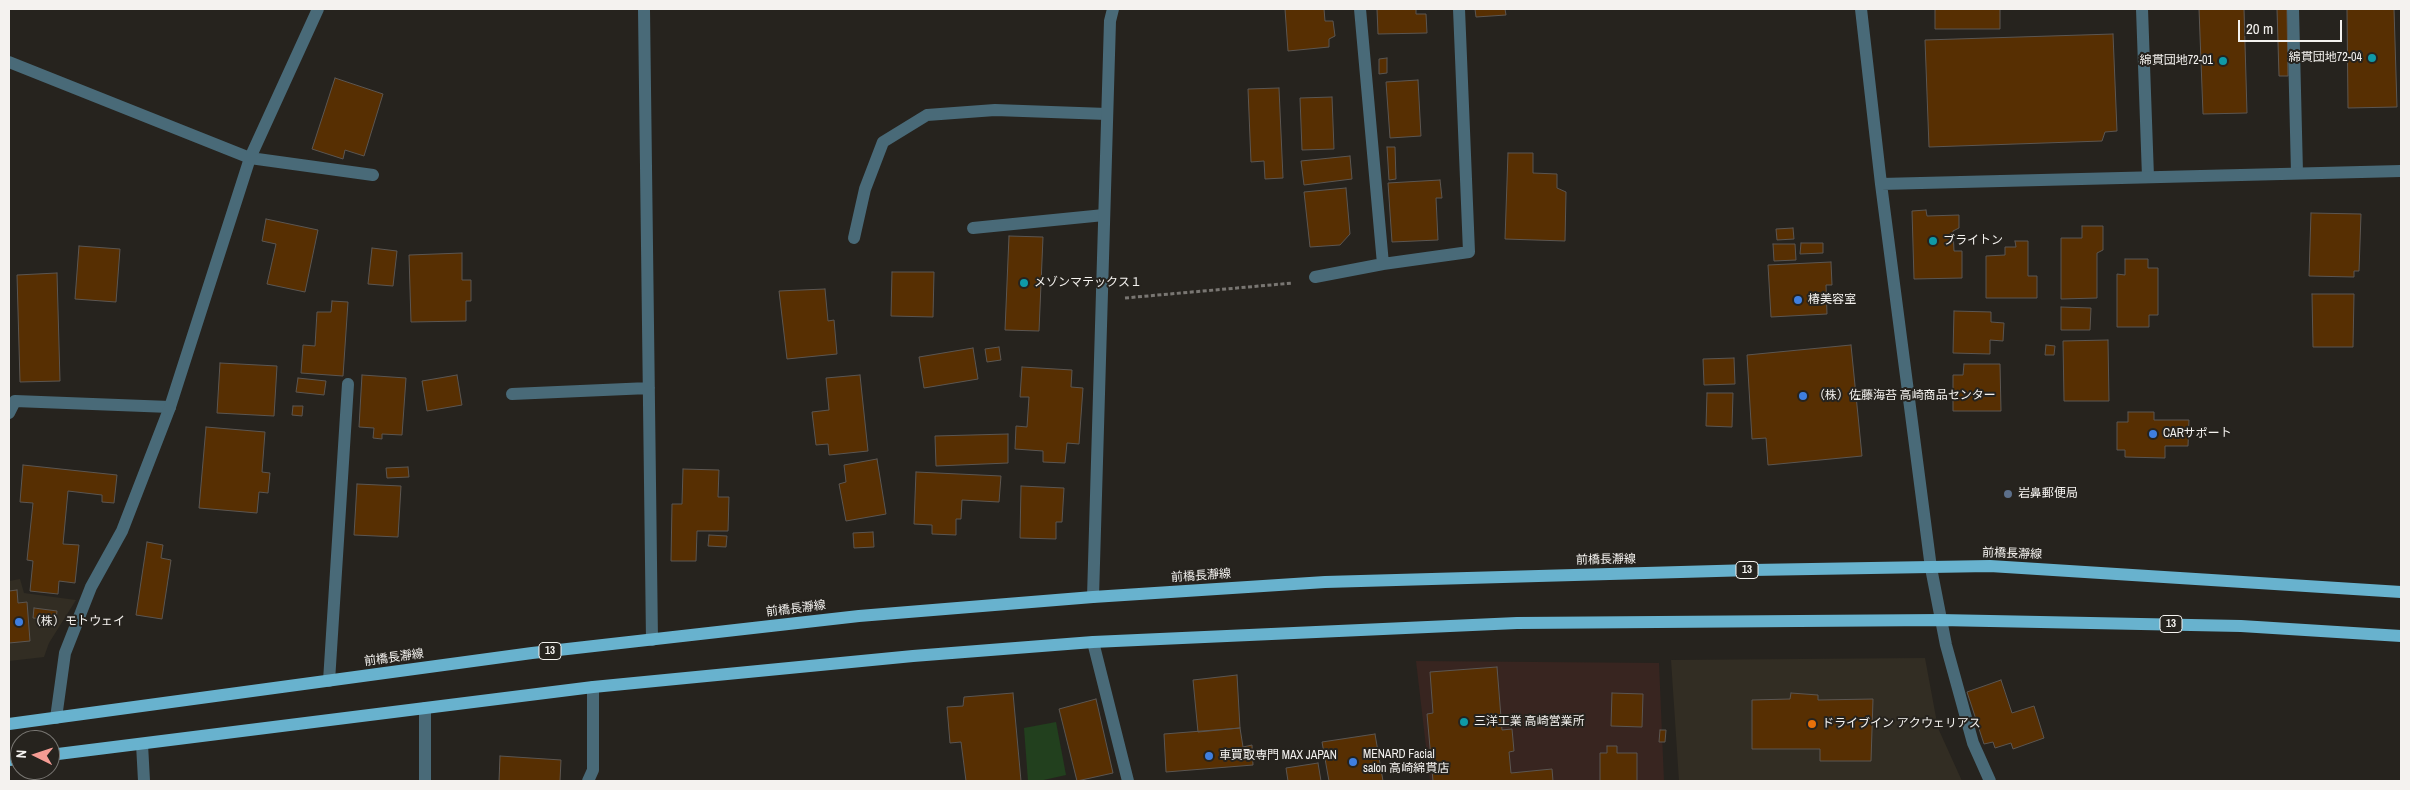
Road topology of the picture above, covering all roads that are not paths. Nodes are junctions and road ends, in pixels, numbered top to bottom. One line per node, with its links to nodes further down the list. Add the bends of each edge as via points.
1 (318, 9): 11 (street)
2 (644, 9): 23 (street)
3 (1113, 9): 10 (street)
4 (1360, 9): 20 (street)
5 (1459, 9): 20 (street, via 1469,252)
6 (1861, 9): 16 (street)
7 (2142, 9): 15 (street)
8 (2293, 9): 13 (street)
9 (9, 62): 11 (street)
10 (1107, 114): 17 (street); 19 (street, via 995,110 927,115 883,142 865,189)
11 (250, 158): 14 (street); 25 (street)
12 (2401, 171): 13 (street)
13 (2297, 173): 15 (street)
14 (373, 175)
15 (2148, 177): 16 (street)
16 (1881, 184): 27 (street)
17 (1104, 215): 18 (street); 29 (street)
18 (973, 228)
19 (854, 238)
20 (1383, 264): 21 (street)
21 (1315, 277)
22 (348, 384): 34 (street)
23 (649, 388): 24 (street); 32 (street)
24 (512, 394)
25 (170, 407): 26 (street, via 14,400); 37 (street, via 122,531 91,587 65,653)
26 (9, 413)
27 (1931, 568): 28 (main road, 前橋長瀞線 / 13, via 1990,566); 29 (main road, 前橋長瀞線 / 13, via 1335,582); 30 (street)
28 (2401, 592)
29 (1093, 597): 32 (main road, 前橋長瀞線 / 13, via 859,616)
30 (1940, 620): 31 (main road, 13, via 2241,626); 33 (main road, 13, via 1517,623); 45 (street, via 1974,742)
31 (2401, 636)
32 (652, 640): 34 (main road, 前橋長瀞線 / 13)
33 (1093, 642): 35 (main road, 13); 44 (street)
34 (329, 681): 37 (main road, 前橋長瀞線 / 13)
35 (593, 686): 36 (main road, 13); 43 (street, via 593,770)
36 (425, 708): 39 (main road, 13); 42 (street)
37 (56, 718): 38 (main road, 前橋長瀞線 / 13)
38 (9, 724)
39 (142, 744): 40 (main road, 13); 41 (street)
40 (60, 754)
41 (144, 781)
42 (425, 781)
43 (588, 781)
44 (1128, 781)
45 (1990, 781)

